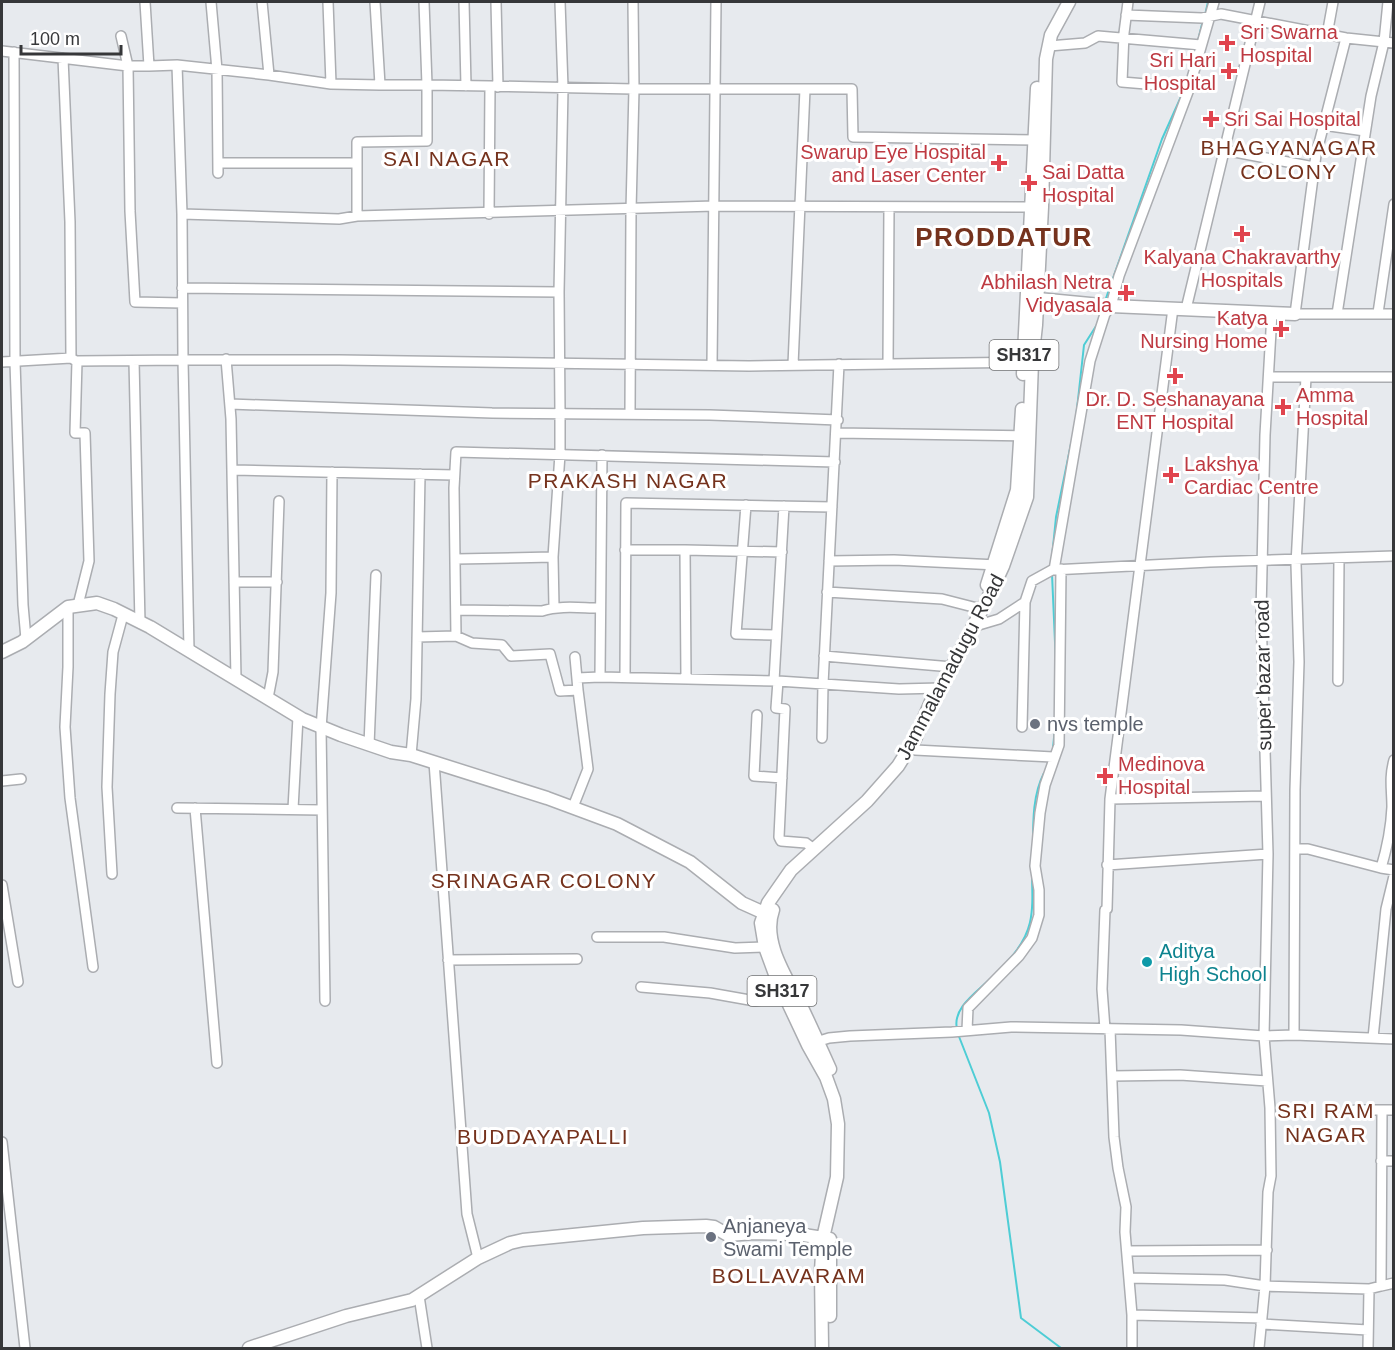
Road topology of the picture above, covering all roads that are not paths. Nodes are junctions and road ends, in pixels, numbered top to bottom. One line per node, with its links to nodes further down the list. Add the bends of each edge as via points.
1 (145, 2): 34 (street)
2 (211, 2): 35 (street)
3 (262, 2): 36 (street)
4 (327, 2): 37 (street)
5 (375, 2): 38 (street)
6 (424, 2): 39 (street)
7 (464, 2): 40 (street)
8 (496, 2): 41 (street)
9 (560, 2): 43 (street)
10 (633, 2): 44 (street)
11 (716, 2): 45 (street)
12 (1063, 2): 49 (main road, SH317, via 1044,32 1038,84)
13 (1069, 2): 28 (main road, SH317)
14 (1128, 2): 19 (street)
15 (1214, 2): 20 (street)
16 (1260, 2): 21 (street)
17 (1333, 2): 22 (street)
18 (1388, 2): 26 (street)
19 (1126, 15): 20 (street); 25 (street)
20 (1210, 16): 21 (street); 27 (street)
21 (1254, 20): 22 (street); 50 (street)
22 (1327, 34): 24 (street)
23 (121, 36): 33 (street)
24 (1346, 38): 26 (street); 47 (street)
25 (1124, 39): 27 (street); 28 (street, via 1098,36 1085,43); 42 (street, via 1122,82)
26 (1389, 43): 48 (street, via 1371,96)
27 (1201, 45): 69 (street, via 1188,92 1119,276)
28 (1049, 46): 49 (main road, SH317)
29 (2, 51): 30 (street)
30 (14, 52): 31 (street); 82 (street)
31 (63, 58): 33 (street); 78 (street)
32 (177, 65): 34 (street); 35 (street); 62 (street)
33 (128, 66): 34 (street); 68 (street, via 135,302)
34 (148, 66)
35 (217, 70): 36 (street); 51 (street)
36 (269, 75): 37 (street)
37 (331, 84): 38 (street)
38 (380, 85): 39 (street)
39 (427, 85): 40 (street); 52 (street, via 427,141 357,142)
40 (466, 86): 41 (street)
41 (494, 86): 43 (street); 63 (street)
42 (1182, 87)
43 (563, 88): 44 (street); 61 (street)
44 (634, 89): 45 (street); 60 (street)
45 (715, 89): 46 (street); 56 (street)
46 (806, 89): 49 (street, via 852,89 852,137); 57 (street)
47 (1323, 125): 48 (street); 53 (street)
48 (1365, 131): 75 (street)
49 (1039, 140): 59 (main road, SH317)
50 (1224, 150): 53 (street); 71 (street)
51 (218, 163): 52 (street); 54 (street)
52 (357, 163): 64 (street)
53 (1314, 167): 74 (street)
54 (218, 173)
55 (1394, 204): 73 (street)
56 (715, 206): 57 (street); 60 (street); 88 (street)
57 (799, 207): 58 (street); 89 (street)
58 (889, 207): 59 (street); 87 (street)
59 (1036, 207): 67 (main road, Jammalamadugu Road / SH317); 84 (main road, SH317)
60 (631, 210): 61 (street); 85 (street)
61 (561, 212): 63 (street); 66 (street)
62 (182, 214): 64 (street, via 339,219); 65 (street)
63 (489, 214): 64 (street)
64 (357, 216)
65 (182, 288): 66 (street); 68 (street)
66 (559, 292): 83 (street)
67 (1038, 299): 69 (main road); 84 (main road, Jammalamadugu Road / SH317)
68 (182, 303): 79 (street)
69 (1112, 306): 70 (main road); 123 (street, via 1105,314 1090,361)
70 (1173, 308): 71 (main road); 122 (street)
71 (1186, 309): 72 (main road)
72 (1272, 313): 74 (main road); 90 (street, super bazar road)
73 (1378, 313): 75 (street); 76 (street)
74 (1295, 314): 75 (street)
75 (1337, 314)
76 (1394, 314)
77 (226, 359): 79 (street); 83 (street); 93 (street)
78 (74, 360): 80 (street); 82 (street); 129 (street, via 75,433 85,433 89,561)
79 (183, 360): 80 (street); 141 (street)
80 (134, 361): 135 (street)
81 (2, 362): 82 (street)
82 (15, 362): 140 (street)
83 (561, 362): 85 (street); 94 (street)
84 (1028, 362): 87 (street); 98 (main road, Jammalamadugu Road / SH317)
85 (630, 363): 88 (street); 95 (street)
86 (839, 364): 87 (street); 89 (street); 96 (street)
87 (888, 364)
88 (712, 365): 89 (street)
89 (793, 365)
90 (1269, 377): 91 (street); 120 (street, super bazar road)
91 (1306, 377): 92 (street); 118 (street)
92 (1394, 377)
93 (230, 404): 94 (street); 102 (street)
94 (560, 413): 95 (street); 99 (street)
95 (630, 414): 96 (street)
96 (838, 420): 97 (street)
97 (837, 433): 98 (street); 101 (street)
98 (1025, 436): 121 (main road, Jammalamadugu Road / SH317, via 1027,497)
99 (560, 454): 100 (street); 105 (street, via 456,452); 115 (street)
100 (602, 455): 101 (street); 131 (street)
101 (835, 462): 109 (street)
102 (233, 470): 103 (street); 125 (street)
103 (332, 472): 104 (street); 160 (street, via 331,593)
104 (420, 474): 105 (street); 139 (street)
105 (454, 475): 116 (street)
106 (279, 501): 126 (street)
107 (746, 505): 108 (street); 110 (street, via 626,502); 112 (street)
108 (784, 506): 109 (street); 113 (street)
109 (832, 507): 119 (street)
110 (625, 550): 111 (street); 146 (street)
111 (686, 550): 112 (street); 150 (street)
112 (743, 551): 113 (street); 137 (street, via 736,634)
113 (782, 552): 137 (street)
114 (1394, 556): 117 (street)
115 (553, 557): 116 (street); 130 (street)
116 (456, 559): 133 (street)
117 (1339, 559): 118 (street); 152 (street)
118 (1296, 560): 120 (street); 179 (street, via 1299,662)
119 (829, 561): 121 (street); 127 (street)
120 (1262, 561): 122 (street); 171 (street, super bazar road)
121 (998, 565): 132 (main road, Jammalamadugu Road / SH317, via 991,592)
122 (1140, 566): 123 (street); 172 (street)
123 (1058, 569): 128 (street, via 1032,581); 165 (street, via 1059,745)
124 (376, 575): 162 (street)
125 (234, 582): 126 (street); 149 (street)
126 (277, 582): 156 (street)
127 (827, 592): 132 (street, via 942,599); 143 (street)
128 (1025, 602): 136 (street, via 999,619); 159 (street)
129 (73, 606): 134 (main road, via 97,603); 140 (main road); 192 (street, via 65,727)
130 (554, 607): 131 (street); 133 (street, via 542,611)
131 (599, 608): 147 (street)
132 (978, 608): 136 (main road, Jammalamadugu Road / SH317); 145 (main road, SH317)
133 (456, 610): 138 (street)
134 (123, 615): 135 (main road); 184 (street, via 113,652 110,694 107,787)
135 (140, 623): 141 (main road)
136 (972, 627): 145 (main road, Jammalamadugu Road / SH317)
137 (776, 635): 151 (street)
138 (456, 636): 139 (street); 154 (street, via 472,643 502,645 511,656 550,654 560,691)
139 (417, 637): 164 (street)
140 (26, 639): 142 (main road)
141 (189, 650): 149 (main road)
142 (2, 652)
143 (824, 656): 145 (street); 153 (street)
144 (575, 657): 148 (street)
145 (950, 667): 155 (main road, Jammalamadugu Road / SH317)
146 (625, 676): 147 (street); 150 (street)
147 (600, 677): 148 (street)
148 (577, 678): 154 (street)
149 (236, 679): 156 (main road)
150 (686, 679): 151 (street)
151 (776, 681): 153 (street); 168 (street, via 776,708 785,709)
152 (1338, 681)
153 (823, 684): 155 (street); 161 (street)
154 (578, 690): 173 (street, via 588,769)
155 (937, 691): 163 (main road, via 939,699); 178 (main road, Jammalamadugu Road / SH317, via 915,740 898,766 867,801)
156 (268, 698): 158 (main road)
157 (757, 715): 168 (street, via 754,776)
158 (298, 717): 160 (main road); 176 (street)
159 (1022, 727)
160 (321, 728): 162 (main road); 177 (street)
161 (822, 738)
162 (369, 745): 164 (main road)
163 (915, 750): 165 (street); 187 (main road, via 898,778 796,874)
164 (411, 754): 167 (main road)
165 (1053, 757): 199 (street, via 1040,813 1035,866 1039,915 1032,938 968,1008)
166 (1394, 760): 182 (street, via 1389,776 1389,843)
167 (434, 762): 173 (main road); 191 (street)
168 (782, 778): 178 (street, via 780,841 806,843)
169 (21, 779): 170 (street)
170 (2, 781)
171 (1265, 796): 172 (street); 180 (street, super bazar road)
172 (1110, 800): 181 (street)
173 (573, 807): 187 (main road, via 662,846 690,862 742,903)
174 (177, 808): 175 (street)
175 (195, 808): 176 (street); 205 (street)
176 (293, 809): 177 (street)
177 (322, 810): 197 (street)
178 (814, 849): 187 (main road, Jammalamadugu Road / SH317, via 791,870)
179 (1295, 849): 182 (street); 200 (street)
180 (1268, 854): 181 (street); 201 (street, super bazar road)
181 (1107, 865): 198 (street, via 1102,989)
182 (1381, 868): 183 (street)
183 (1394, 870)
184 (112, 874)
185 (1394, 876): 202 (street, via 1386,909)
186 (2, 885): 194 (street)
187 (768, 914): 189 (main road, SH317, via 761,923); 193 (main road)
188 (597, 937): 189 (street, via 663,938 735,948)
189 (765, 946): 193 (main road, SH317)
190 (578, 959): 191 (street)
191 (448, 960): 217 (street, via 467,1214)
192 (93, 967)
193 (783, 981): 196 (main road, SH317); 204 (main road)
194 (18, 982)
195 (641, 987): 196 (street, via 755,1001)
196 (784, 996): 204 (main road, SH317)
197 (325, 1001)
198 (1108, 1029): 199 (street, via 1011,1027); 201 (street); 206 (street)
199 (961, 1031): 204 (street, via 850,1035)
200 (1294, 1035): 201 (street); 202 (street)
201 (1264, 1036): 207 (street, super bazar road)
202 (1373, 1038): 203 (street)
203 (1394, 1039)
204 (812, 1043): 214 (main road, via 836,1082 842,1135 845,1182)
205 (217, 1063)
206 (1112, 1076): 207 (street, via 1180,1075); 216 (street, via 1114,1137 1126,1207)
207 (1267, 1081): 215 (street, super bazar road, via 1271,1176)
208 (1355, 1110): 209 (street)
209 (1382, 1110): 210 (street); 212 (street)
210 (1394, 1110)
211 (2, 1142): 228 (street)
212 (1381, 1161): 213 (street); 221 (street)
213 (1394, 1161)
214 (826, 1239): 217 (main road, via 797,1234 728,1235 714,1227 643,1228 523,1240); 224 (main road)
215 (1267, 1250): 216 (street); 220 (street, super bazar road)
216 (1127, 1251): 218 (street)
217 (478, 1257): 223 (main road)
218 (1130, 1278): 220 (street, via 1225,1280); 225 (street)
219 (1394, 1283): 221 (street)
220 (1265, 1286): 222 (street); 226 (street, super bazar road)
221 (1381, 1286): 222 (street)
222 (1369, 1289): 227 (street)
223 (419, 1296): 229 (main road); 230 (street)
224 (825, 1313): 231 (main road); 232 (main road)
225 (1132, 1315): 226 (street); 233 (street)
226 (1262, 1321): 227 (street); 234 (street, super bazar road)
227 (1368, 1330): 235 (street)
228 (25, 1348)
229 (249, 1348)
230 (428, 1348)
231 (822, 1348)
232 (830, 1348)
233 (1132, 1348)
234 (1259, 1348)
235 (1368, 1348)

